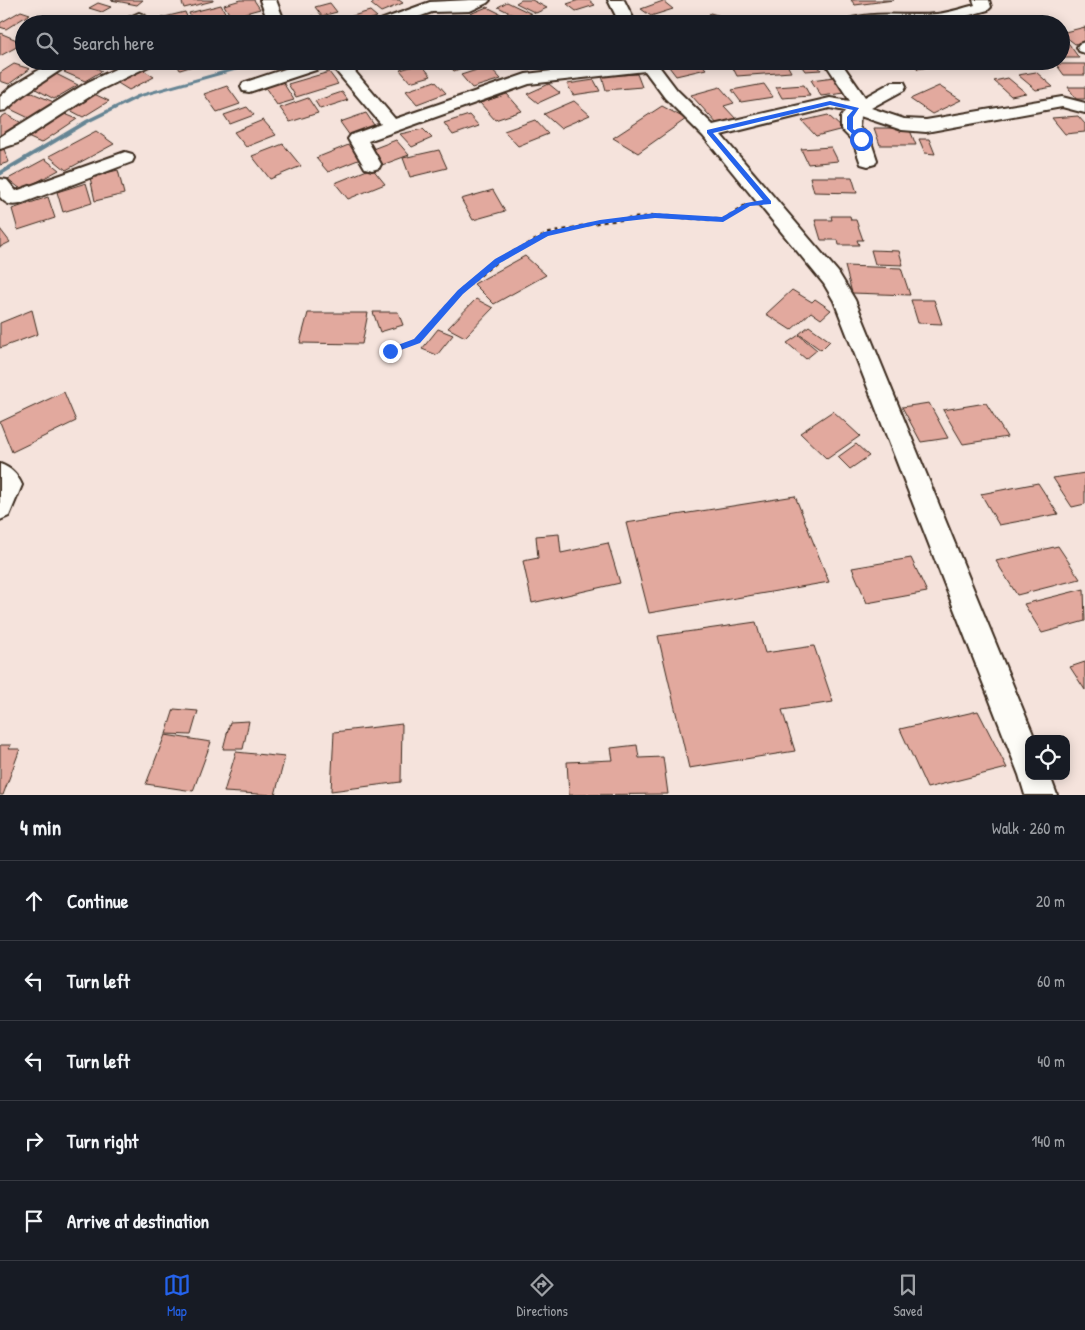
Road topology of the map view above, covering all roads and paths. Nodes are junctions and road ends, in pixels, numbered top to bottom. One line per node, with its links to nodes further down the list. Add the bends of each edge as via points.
1 (268, 0): 5 (street)
2 (482, 0): 6 (street, via 470,6 430,7)
3 (616, 0): 7 (street)
4 (981, 0): 8 (street, via 983,7)
5 (274, 15)
6 (408, 15)
7 (624, 15)
8 (953, 15)
9 (51, 70): 18 (street, via 17,91)
10 (122, 70): 23 (street, via 12,139)
11 (299, 70): 17 (street)
12 (345, 70): 21 (street)
13 (596, 70): 21 (street, via 526,78)
14 (653, 70): 22 (street, via 671,94)
15 (837, 70): 19 (street)
16 (898, 86): 19 (street)
17 (249, 87)
18 (0, 106)
19 (859, 107): 20 (street, via 902,124 926,126 1062,102); 22 (street, via 830,103); 25 (street, via 850,117 850,129 861,139)
20 (1085, 108)
21 (392, 126): 26 (street, via 357,140)
22 (709, 132): 28 (street)
23 (0, 143)
24 (125, 158): 27 (street, via 13,199)
25 (868, 160)
26 (372, 164)
27 (0, 185)
28 (768, 202): 29 (path, via 748,204 723,220 655,216 600,222 546,234 490,267 460,292 417,341); 32 (street, via 831,278 844,300)
29 (390, 351)
30 (0, 475): 31 (street, via 8,485)
31 (0, 508)
32 (1025, 754)
33 (1035, 780): 34 (street)
34 (1041, 795)

